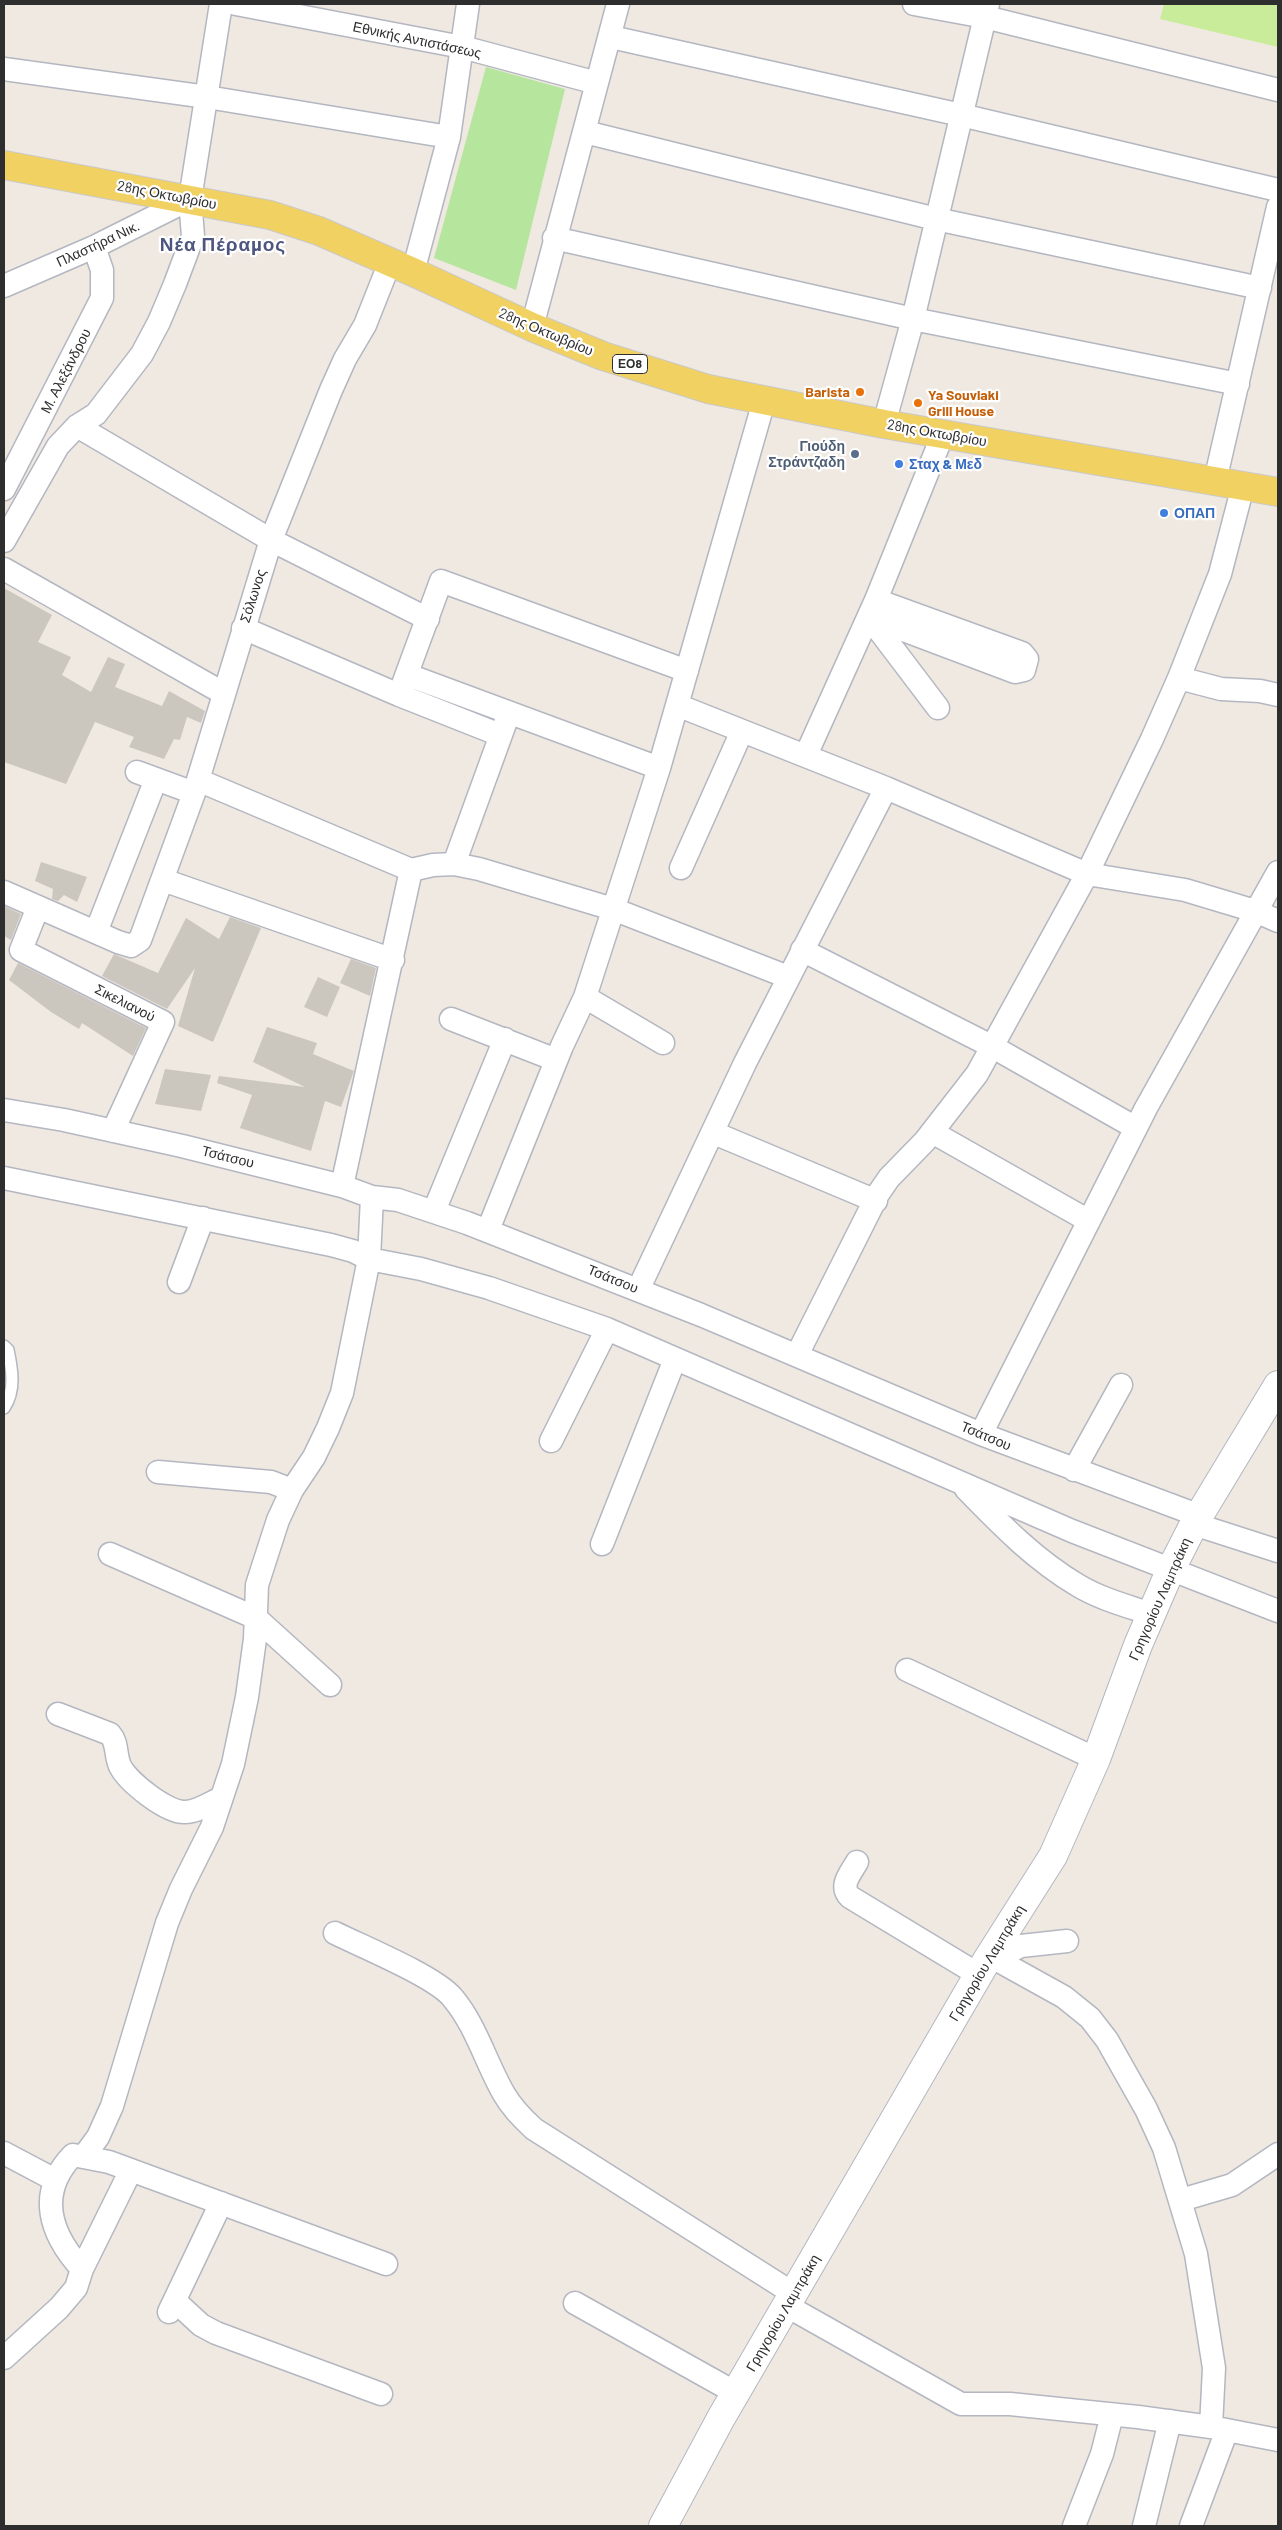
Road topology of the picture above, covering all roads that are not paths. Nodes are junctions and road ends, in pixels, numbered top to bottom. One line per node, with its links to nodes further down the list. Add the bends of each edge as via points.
1 (221, 4): 12 (street)
2 (236, 4): 8 (street, Εθνικής Αντιστάσεως)
3 (468, 4): 8 (street, Σόλωνος)
4 (618, 4): 7 (street)
5 (914, 4): 6 (street)
6 (986, 11): 11 (street); 13 (street)
7 (611, 37): 10 (street); 13 (street)
8 (462, 47): 10 (street, Εθνικής Αντιστάσεως); 15 (street, Σόλωνος)
9 (4, 69): 12 (street)
10 (597, 84): 14 (street)
11 (1278, 90)
12 (206, 97): 15 (street); 18 (street)
13 (961, 115): 17 (street); 20 (street)
14 (585, 132): 20 (street); 21 (street)
15 (449, 137): 23 (street, Σόλωνος)
16 (4, 165): 18 (main road, 28ης Οκτωβρίου / ΕΟ8)
17 (1278, 190)
18 (190, 199): 22 (street, Πλαστήρα Νικ.); 23 (main road, 28ης Οκτωβρίου / ΕΟ8, via 270,215 319,231); 31 (street, via 193,236 159,322 142,354 111,395 96,414)
19 (1278, 207): 25 (street)
20 (936, 218): 25 (street); 26 (street)
21 (554, 238): 26 (street); 27 (street)
22 (94, 247): 24 (street, Πλαστήρα Νικ.); 35 (street, Μ. Αλεξάνδρου, via 102,270 102,298)
23 (401, 267): 27 (main road, 28ης Οκτωβρίου / ΕΟ8); 37 (street, Σόλωνος, via 345,359)
24 (4, 286)
25 (1260, 288): 28 (street)
26 (913, 320): 28 (street); 30 (street)
27 (532, 328): 29 (main road, 28ης Οκτωβρίου / ΕΟ8, via 708,389)
28 (1238, 384): 33 (street)
29 (764, 401): 30 (main road, 28ης Οκτωβρίου / ΕΟ8); 43 (street)
30 (884, 424): 32 (main road, 28ης Οκτωβρίου / ΕΟ8)
31 (77, 426): 37 (street); 38 (street, via 58,446)
32 (943, 434): 33 (main road, 28ης Οκτωβρίου / ΕΟ8); 40 (street)
33 (1216, 481): 34 (main road, 28ης Οκτωβρίου / ΕΟ8)
34 (1243, 486): 36 (main road, 28ης Οκτωβρίου / ΕΟ8); 44 (street, via 1220,574)
35 (4, 488)
36 (1278, 492)
37 (271, 540): 41 (street); 42 (street, Σόλωνος)
38 (4, 541)
39 (4, 569): 48 (street)
40 (873, 609): 40 (street, via 1022,653 1027,659 1024,670 1015,672); 51 (street); 55 (street)
41 (428, 619): 43 (street, via 440,581); 46 (street)
42 (243, 628): 46 (street); 48 (street, Σόλωνος)
43 (687, 670): 50 (street)
44 (1179, 678): 47 (street, via 1221,689); 63 (street)
45 (1278, 680): 47 (street)
46 (404, 685): 52 (street); 54 (street)
47 (1241, 690): 49 (street)
48 (223, 694): 57 (street, Σόλωνος)
49 (1278, 695)
50 (677, 705): 53 (street); 56 (street)
51 (938, 708)
52 (509, 712): 54 (street); 56 (street)
53 (742, 731): 55 (street); 60 (street)
54 (500, 735): 59 (street)
55 (806, 755): 58 (street)
56 (659, 768): 67 (street)
57 (196, 786): 61 (street); 64 (street, Σόλωνος); 70 (street, via 147,775)
58 (886, 788): 63 (street); 71 (street)
59 (454, 864): 61 (street); 67 (street, via 479,868)
60 (681, 868)
61 (411, 870): 72 (street)
62 (1278, 872): 68 (street)
63 (1087, 874): 68 (street, via 1185,890); 78 (street)
64 (164, 880): 70 (street, Σόλωνος, via 140,940 131,946); 72 (street)
65 (4, 892): 66 (street)
66 (38, 907): 70 (street); 82 (street, Σικελιανού, via 21,950 164,1022)
67 (613, 909): 73 (street); 74 (street)
68 (1255, 911): 69 (street); 81 (street)
69 (1278, 921)
70 (96, 932)
71 (802, 950): 73 (street); 78 (street)
72 (393, 960): 86 (street)
73 (788, 977): 83 (street)
74 (585, 997): 77 (street); 79 (street)
75 (451, 1019): 76 (street)
76 (505, 1039): 79 (street); 89 (street)
77 (663, 1043)
78 (993, 1047): 81 (street); 84 (street, via 977,1074)
79 (556, 1060): 92 (street)
80 (4, 1110): 82 (street, Τσάτσου)
81 (1136, 1128): 91 (street)
82 (113, 1131): 86 (street, Τσάτσου)
83 (714, 1132): 88 (street); 95 (street)
84 (932, 1132): 88 (street, via 889,1178); 91 (street)
85 (4, 1178): 90 (street)
86 (342, 1186): 87 (street, Τσάτσου)
87 (372, 1197): 89 (street, Τσάτσου, via 398,1200); 93 (street)
88 (876, 1201): 98 (street)
89 (434, 1211): 92 (street, Τσάτσου)
90 (203, 1218): 93 (street, via 331,1245); 94 (street)
91 (1089, 1220): 103 (street)
92 (488, 1230): 95 (street, Τσάτσου)
93 (369, 1260): 96 (street, via 421,1269 489,1288); 108 (street, via 342,1392 314,1456)
94 (179, 1282)
95 (638, 1290): 98 (street, Τσάτσου)
96 (607, 1329): 99 (street); 104 (street)
97 (4, 1346): 102 (lane, via 8,1350 13,1381)
98 (797, 1355): 103 (street, Τσάτσου)
99 (675, 1359): 107 (street); 110 (street)
100 (1121, 1385): 105 (street)
101 (1278, 1385): 109 (street, Γρηγορίου Λαμπράκη)
102 (4, 1408)
103 (981, 1434): 105 (street, Τσάτσου)
104 (550, 1441)
105 (1074, 1470): 109 (street, Τσάτσου)
106 (158, 1472): 108 (street, via 272,1482)
107 (959, 1482): 113 (street); 115 (street, via 1022,1545 1052,1568 1097,1594)
108 (292, 1490): 116 (street, via 265,1556 257,1585)
109 (1197, 1520): 111 (street, Τσάτσου); 113 (street, Γρηγορίου Λαμπράκη)
110 (602, 1544)
111 (1278, 1551)
112 (110, 1554): 116 (street)
113 (1170, 1571): 114 (street); 115 (street, Γρηγορίου Λαμπράκη)
114 (1278, 1612)
115 (1151, 1614): 120 (street, Γρηγορίου Λαμπράκη)
116 (256, 1618): 118 (street); 121 (street, via 239,1738)
117 (907, 1670): 120 (street)
118 (330, 1685)
119 (58, 1714): 121 (street, via 110,1734 115,1740 115,1752 121,1768 145,1793 172,1809 186,1813)
120 (1096, 1759): 125 (street, Γρηγορίου Λαμπράκη, via 1053,1856)
121 (221, 1798): 128 (street, via 212,1827 167,1923 112,2106 95,2143)
122 (856, 1862): 125 (street, via 844,1886 850,1897)
123 (335, 1933): 135 (street, via 432,1982 453,1998 473,2030 505,2095 534,2129)
124 (1067, 1941): 125 (street, via 1021,1946)
125 (988, 1963): 131 (street, via 1064,1997 1090,2018 1146,2109 1164,2148); 135 (street, Γρηγορίου Λαμπράκη)
126 (4, 2153): 130 (street)
127 (1278, 2154): 131 (street, via 1232,2185)
128 (84, 2156): 129 (street); 130 (street, via 73,2155)
129 (131, 2170): 132 (street); 134 (street)
130 (55, 2180): 134 (street, via 50,2201 52,2223 68,2254)
131 (1181, 2200): 142 (street, via 1196,2254 1213,2359)
132 (220, 2203): 133 (street); 139 (street, via 172,2307 216,2333)
133 (386, 2264)
134 (82, 2269): 137 (street, via 76,2288 67,2299)
135 (791, 2300): 138 (street, Γρηγορίου Λαμπράκη); 140 (street, via 961,2404 1010,2404)
136 (575, 2303): 138 (street)
137 (4, 2358)
138 (736, 2393): 144 (street, Γρηγορίου Λαμπράκη)
139 (381, 2394)
140 (1112, 2415): 141 (street); 145 (street, via 1102,2454)
141 (1170, 2421): 142 (street); 146 (street)
142 (1219, 2428): 143 (street); 147 (street)
143 (1278, 2440)
144 (663, 2526)
145 (1074, 2526)
146 (1144, 2526)
147 (1191, 2526)

